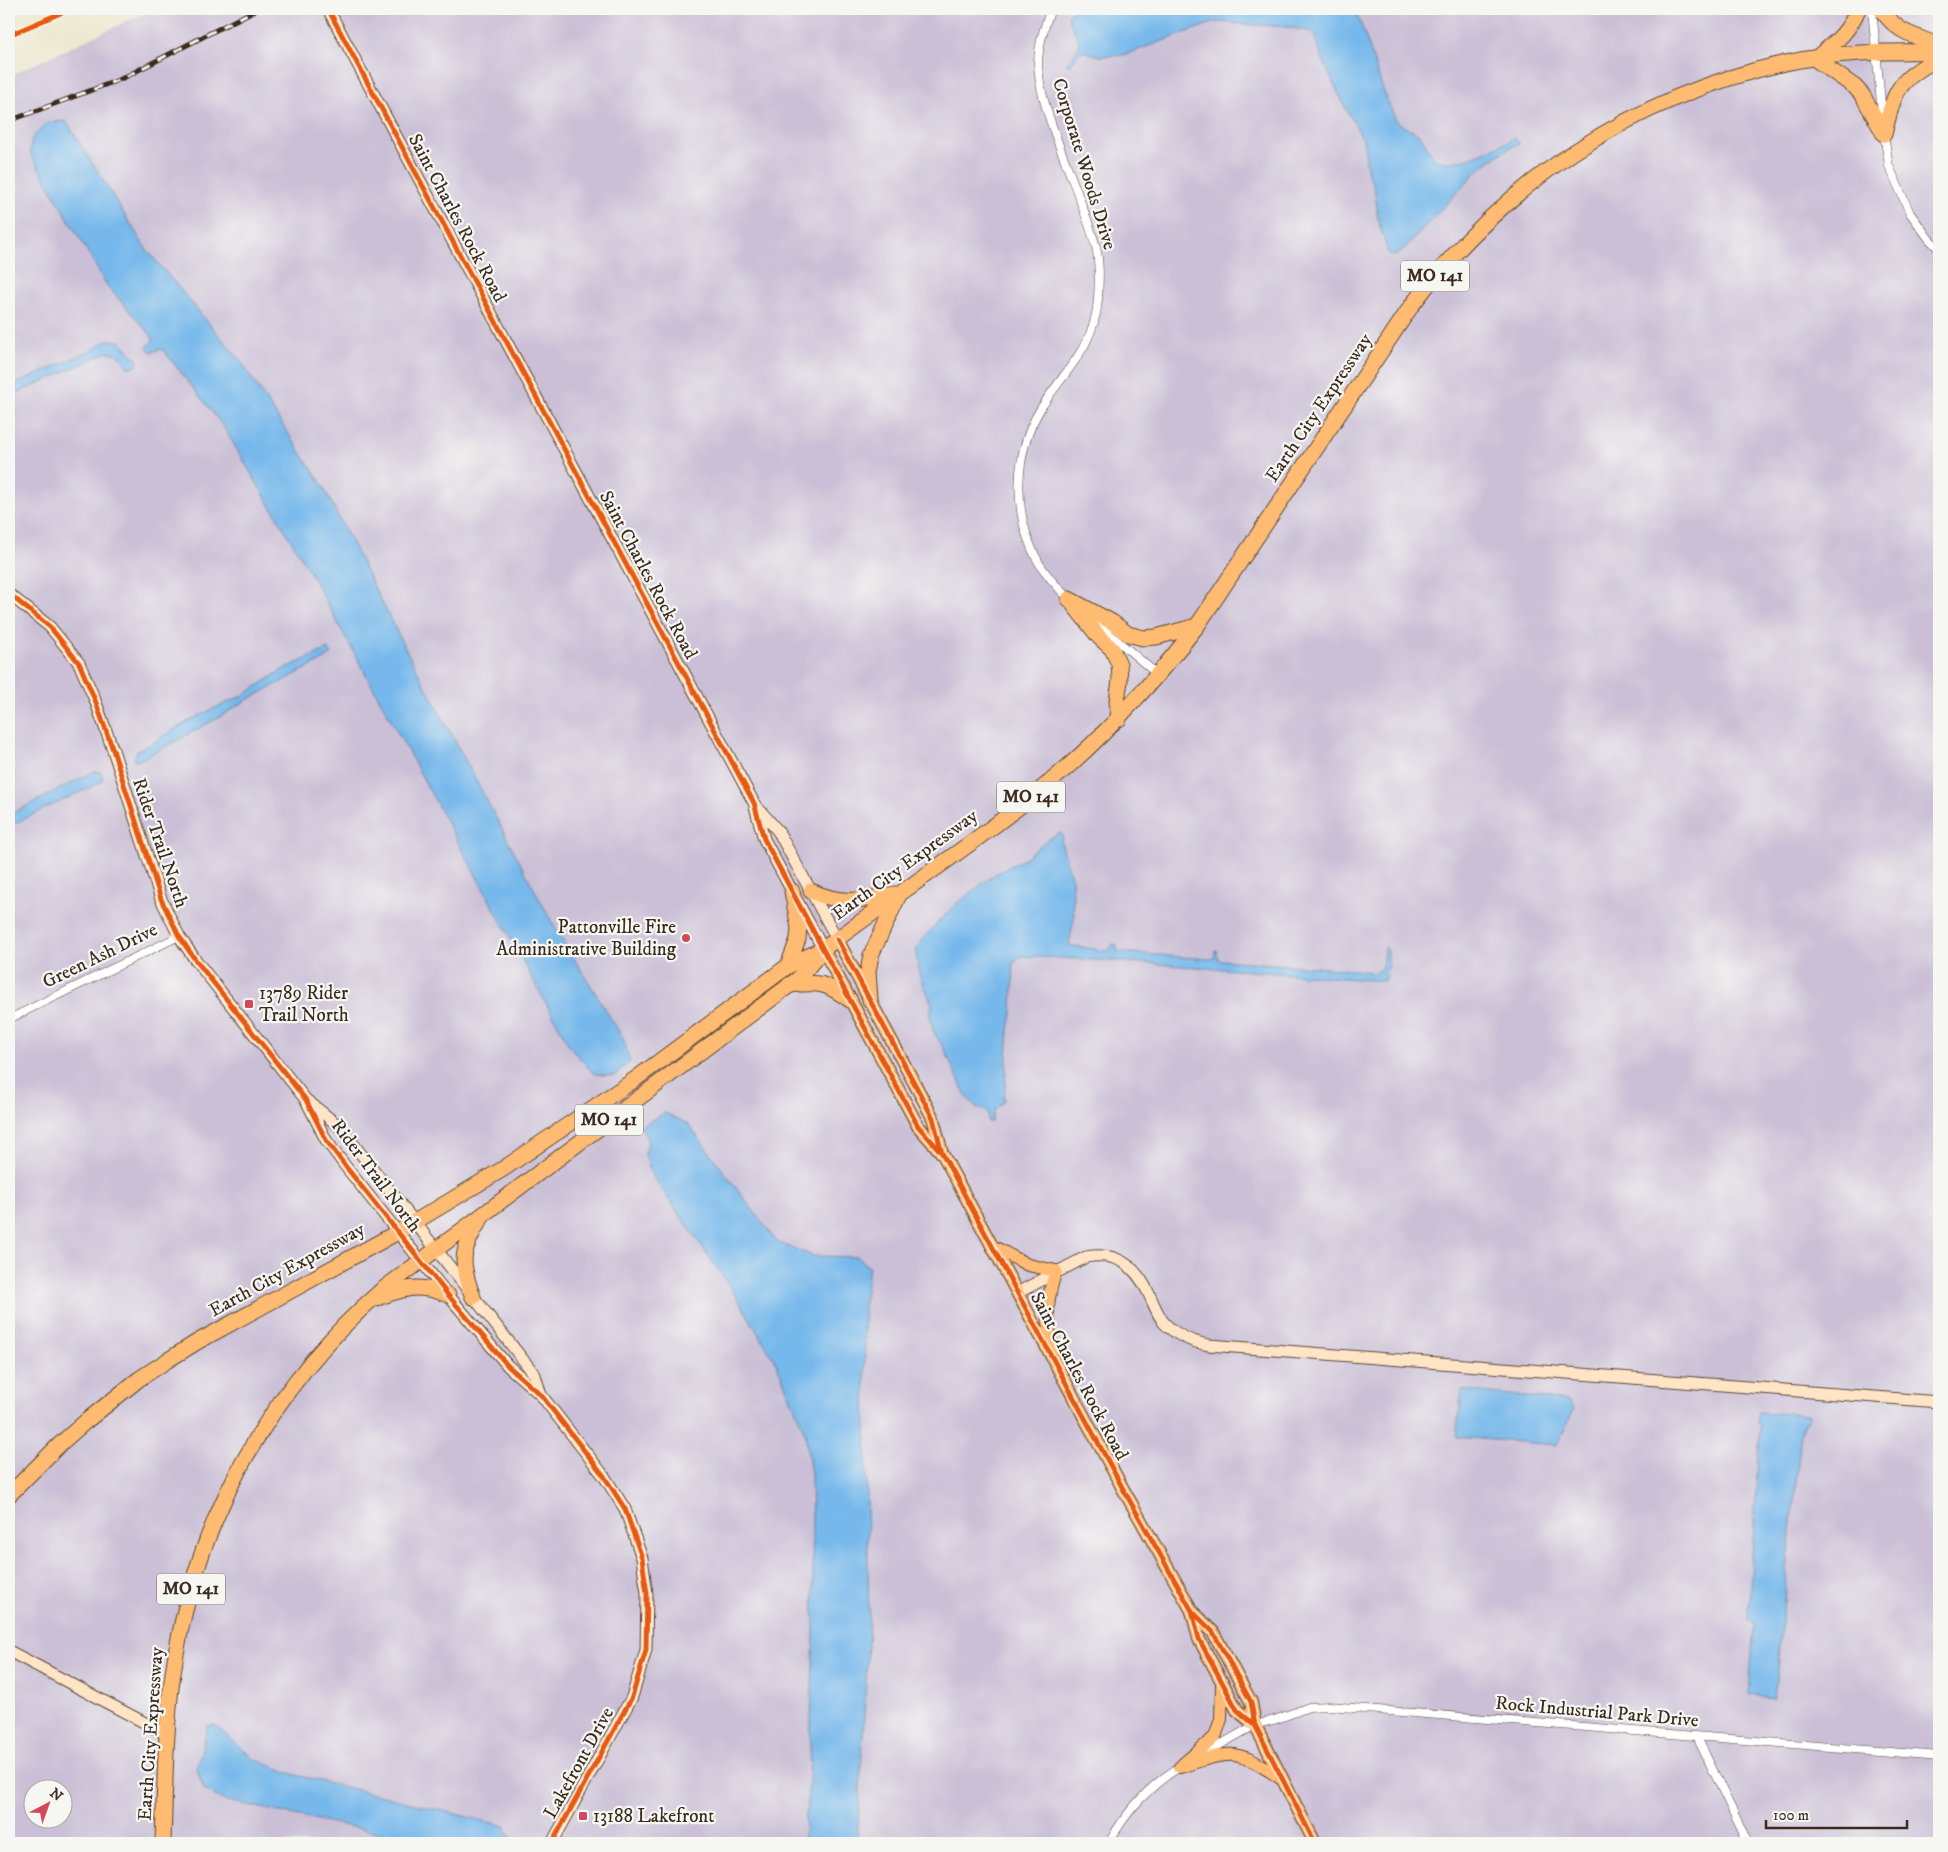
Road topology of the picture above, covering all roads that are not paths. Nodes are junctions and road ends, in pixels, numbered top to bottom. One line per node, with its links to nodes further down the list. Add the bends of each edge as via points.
1 (328, 9): 18 (street, Saint Charles Rock Road)
2 (1051, 9): 14 (street, Corporate Woods Drive, via 1044,25 1038,59 1040,83 1096,248 1098,302 1090,333 1076,361 1042,406 1025,441 1020,500 1024,526 1039,563)
3 (1858, 9): 10 (highway, via 1847,31)
4 (1872, 9): 7 (street)
5 (1881, 9): 6 (highway, via 1901,30)
6 (1939, 46)
7 (1876, 52): 8 (highway, Earth City Expressway / MO 141); 10 (highway, Earth City Expressway / MO 141); 11 (street)
8 (1939, 52)
9 (1939, 58): 11 (highway, via 1913,73 1899,86)
10 (1815, 59): 11 (highway, via 1855,87); 15 (highway, Earth City Expressway / MO 141, via 1744,74 1675,98 1634,117 1547,169 1503,205 1445,263 1412,305)
11 (1884, 134): 12 (street, via 1890,166 1910,214)
12 (1939, 250)
13 (9, 594): 22 (street, Rider Trail North, via 50,626 79,663 110,742 161,898)
14 (1069, 599): 15 (highway, via 1128,634 1143,638); 16 (street, Corporate Woods Drive); 17 (highway, via 1112,649 1119,664)
15 (1197, 626): 16 (highway, Earth City Expressway / MO 141)
16 (1158, 676): 17 (highway, Earth City Expressway / MO 141)
17 (1119, 719): 21 (highway, Earth City Expressway / MO 141, via 1030,798)
18 (754, 803): 19 (street, Saint Charles Rock Road, via 764,839); 20 (street, Saint Charles Rock Road, via 778,831)
19 (792, 891): 24 (street, Saint Charles Rock Road); 25 (highway, via 799,928)
20 (811, 891): 21 (highway, via 848,901); 23 (street, Saint Charles Rock Road)
21 (899, 893): 23 (highway, Earth City Expressway / MO 141); 28 (highway, via 871,955 868,972)
22 (178, 936): 29 (street, Green Ash Drive); 30 (street, Rider Trail North)
23 (837, 940): 24 (highway, Earth City Expressway / MO 141); 28 (main road, Saint Charles Rock Road)
24 (823, 949): 25 (highway, Earth City Expressway / MO 141); 26 (highway, Earth City Expressway / MO 141); 27 (main road, Saint Charles Rock Road)
25 (788, 966): 33 (highway, Earth City Expressway / MO 141, via 577,1120)
26 (789, 985): 27 (highway, via 822,983); 32 (highway, Earth City Expressway / MO 141)
27 (850, 1000): 31 (main road, Saint Charles Rock Road, via 918,1126)
28 (870, 1000): 31 (main road, Saint Charles Rock Road, via 932,1118)
29 (9, 1019)
30 (306, 1100): 33 (street, Rider Trail North, via 339,1126); 34 (street, Rider Trail North, via 326,1140)
31 (942, 1154): 35 (main road, Saint Charles Rock Road)
32 (486, 1211): 36 (highway, Earth City Expressway / MO 141); 41 (highway, via 464,1254 463,1267)
33 (414, 1222): 34 (highway, Earth City Expressway / MO 141); 36 (street, Rider Trail North)
34 (398, 1232): 37 (street, Rider Trail North); 46 (highway, Earth City Expressway / MO 141, via 168,1360 85,1422)
35 (992, 1246): 38 (main road, via 1028,1265); 39 (main road, Saint Charles Rock Road)
36 (435, 1248): 37 (highway, Earth City Expressway / MO 141); 41 (street, Rider Trail North)
37 (420, 1260): 40 (street, Rider Trail North); 42 (highway, Earth City Expressway / MO 141)
38 (1056, 1271): 39 (street); 43 (main road, via 1047,1309); 45 (street, via 1097,1255 1126,1263 1147,1289 1163,1322 1185,1339 1209,1346)
39 (1017, 1293): 43 (main road, Saint Charles Rock Road)
40 (448, 1295): 42 (highway, via 431,1288 412,1287); 44 (street, Rider Trail North, via 508,1366)
41 (473, 1297): 44 (street, Rider Trail North, via 535,1375)
42 (369, 1301): 52 (highway, Earth City Expressway / MO 141, via 288,1390 250,1448 219,1510 185,1607 173,1675)
43 (1052, 1359): 47 (main road, Saint Charles Rock Road)
44 (541, 1395): 50 (street, Rider Trail North, via 615,1492 625,1509 642,1558 648,1593 646,1650)
45 (1939, 1402)
46 (9, 1495)
47 (1192, 1611): 49 (main road, Saint Charles Rock Road, via 1198,1640); 51 (main road, Saint Charles Rock Road, via 1213,1632 1251,1702)
48 (9, 1651): 52 (street)
49 (1222, 1682): 51 (main road, Saint Charles Rock Road, via 1236,1710); 55 (main road, via 1221,1719 1215,1737)
50 (632, 1697): 58 (street, Lakefront Drive)
51 (1255, 1725): 53 (street, Rock Industrial Park Drive, via 1309,1707 1328,1706); 55 (street, Rock Industrial Park Drive); 56 (main road, Saint Charles Rock Road)
52 (168, 1735): 57 (highway, Earth City Expressway / MO 141)
53 (1697, 1737): 54 (street, Rock Industrial Park Drive); 61 (street)
54 (1939, 1756)
55 (1180, 1767): 56 (main road, via 1226,1754 1250,1760); 59 (street, Rock Industrial Park Drive, via 1130,1810)
56 (1283, 1779): 60 (main road, Saint Charles Rock Road)
57 (163, 1843)
58 (552, 1843)
59 (1109, 1843)
60 (1315, 1843)
61 (1748, 1843)

